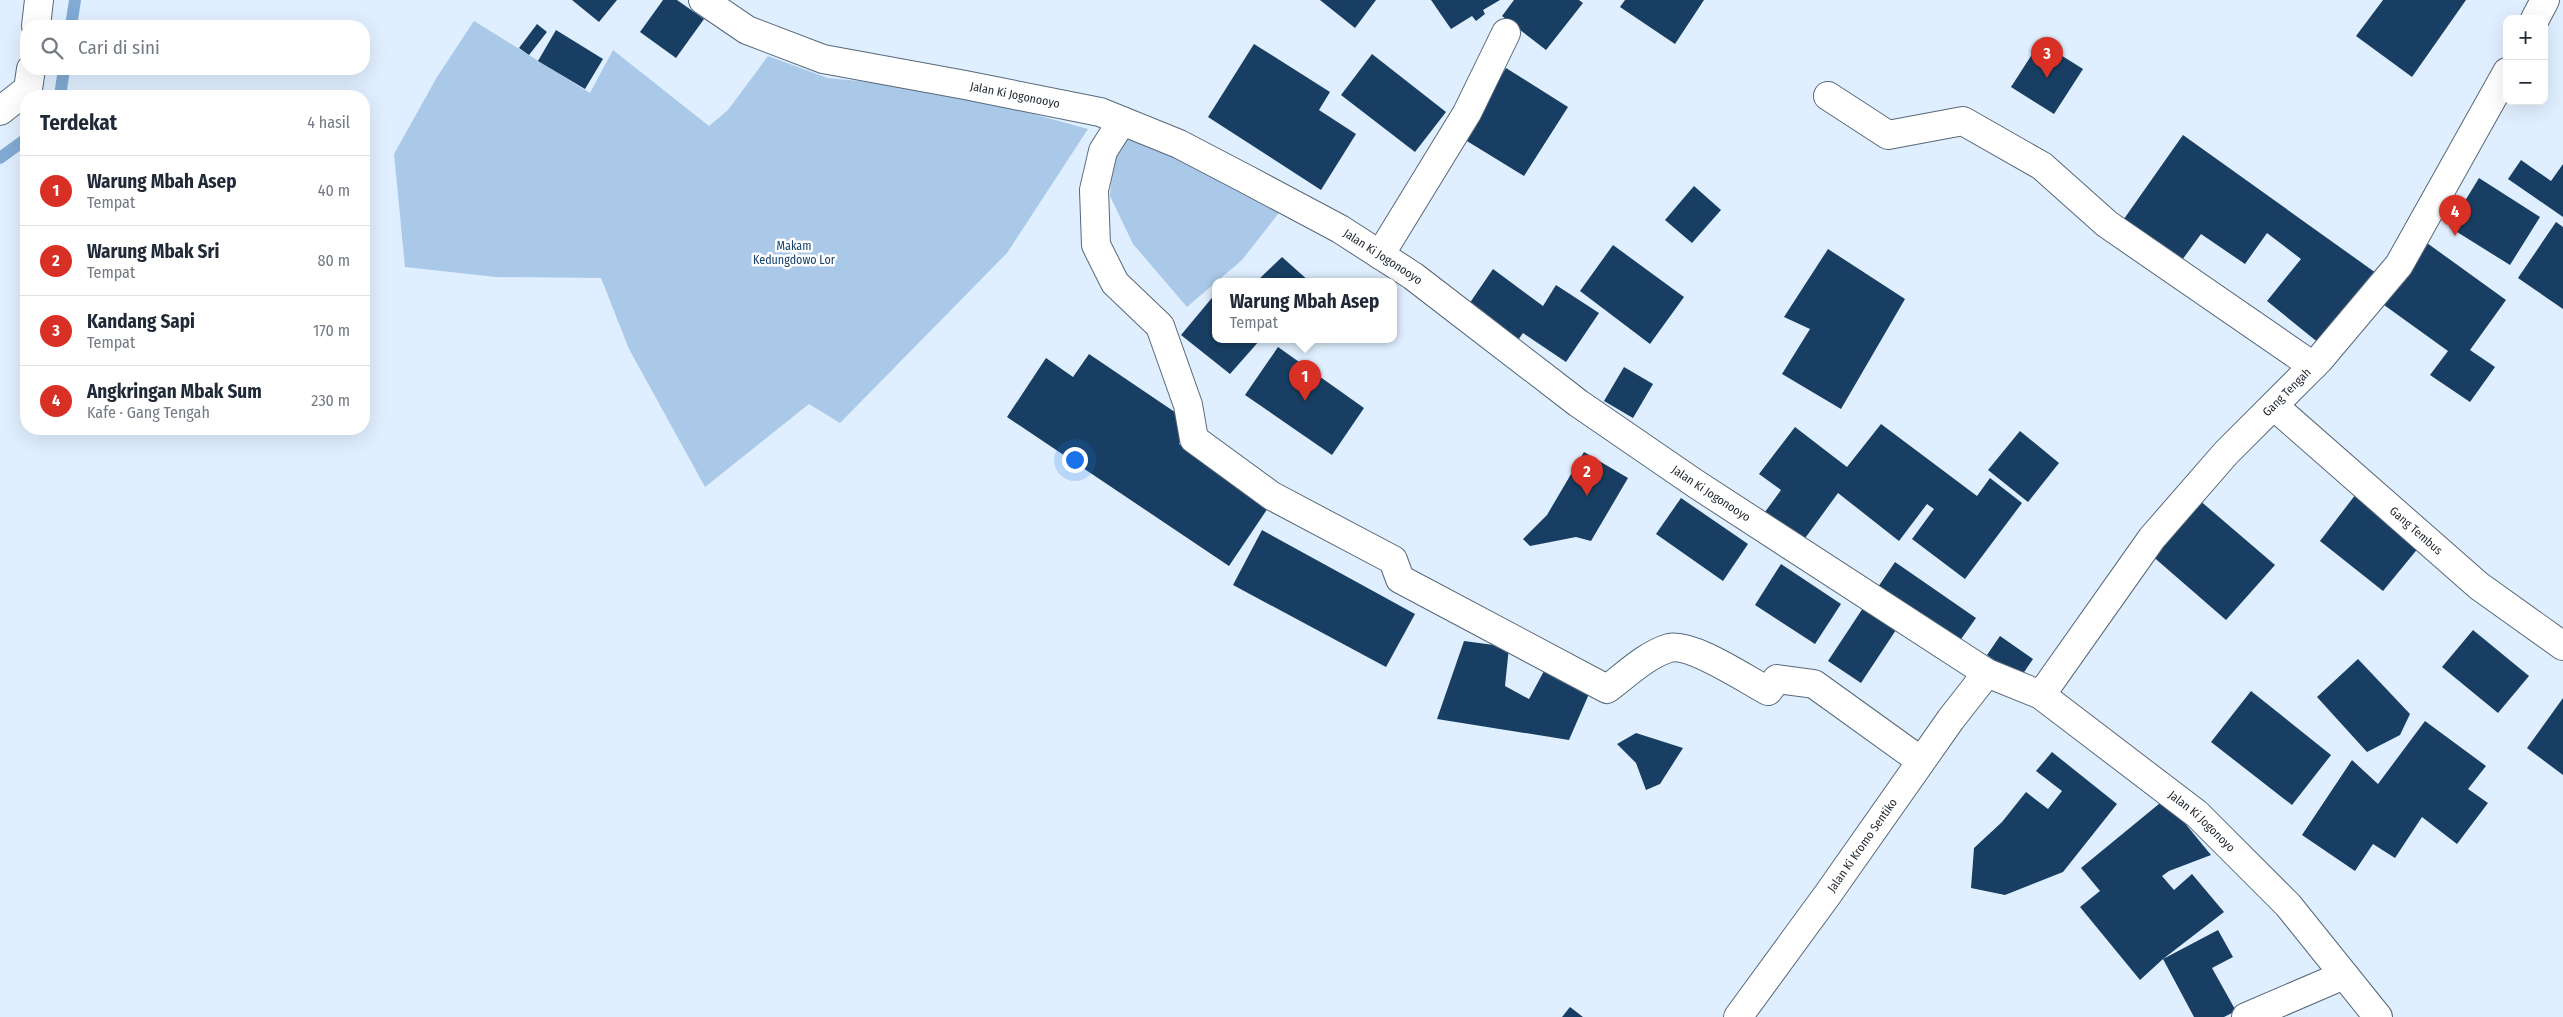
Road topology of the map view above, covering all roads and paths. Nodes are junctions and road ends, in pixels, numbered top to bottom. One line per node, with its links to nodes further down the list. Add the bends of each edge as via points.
1 (40, 0): 5 (street)
2 (703, 0): 13 (street, Jalan Ki Jogonooyo, via 747,30 823,59 1091,110)
3 (2545, 0): 4 (street)
4 (2537, 15)
5 (37, 20)
6 (1506, 33): 14 (street, via 1466,113)
7 (30, 75): 9 (street)
8 (2503, 79): 15 (street, Gang Tengah, via 2399,265)
9 (26, 90)
10 (20, 95): 12 (street)
11 (1828, 96): 15 (street, via 1888,135 1963,121 2042,166 2107,224)
12 (0, 111)
13 (1122, 121): 14 (street, Jalan Ki Jogonooyo, via 1179,144 1340,229); 20 (street, via 1104,152 1094,190 1096,245 1114,282 1160,326 1188,405 1194,440 1272,496 1393,560 1400,579 1607,689 1648,658 1670,648 1702,654 1768,691 1777,679 1814,684)
14 (1380, 255): 18 (street, Jalan Ki Jogonooyo, via 1578,403 1696,484)
15 (2313, 366): 16 (street, Gang Tengah)
16 (2274, 406): 17 (street, Gang Tembus, via 2479,586); 19 (street, Gang Tengah, via 2226,453 2152,538)
17 (2563, 646)
18 (1987, 673): 19 (street, Jalan Ki Jogonoyo); 20 (street, Jalan Ki Kromo Sentiko)
19 (2041, 695): 21 (street, Jalan Ki Jogonoyo, via 2197,814 2288,905)
20 (1921, 761): 22 (street, Jalan Ki Kromo Sentiko)
21 (2344, 975): 23 (street); 24 (street, Jalan Ki Jogonoyo)
22 (1738, 1017)
23 (2246, 1017)
24 (2378, 1017)

